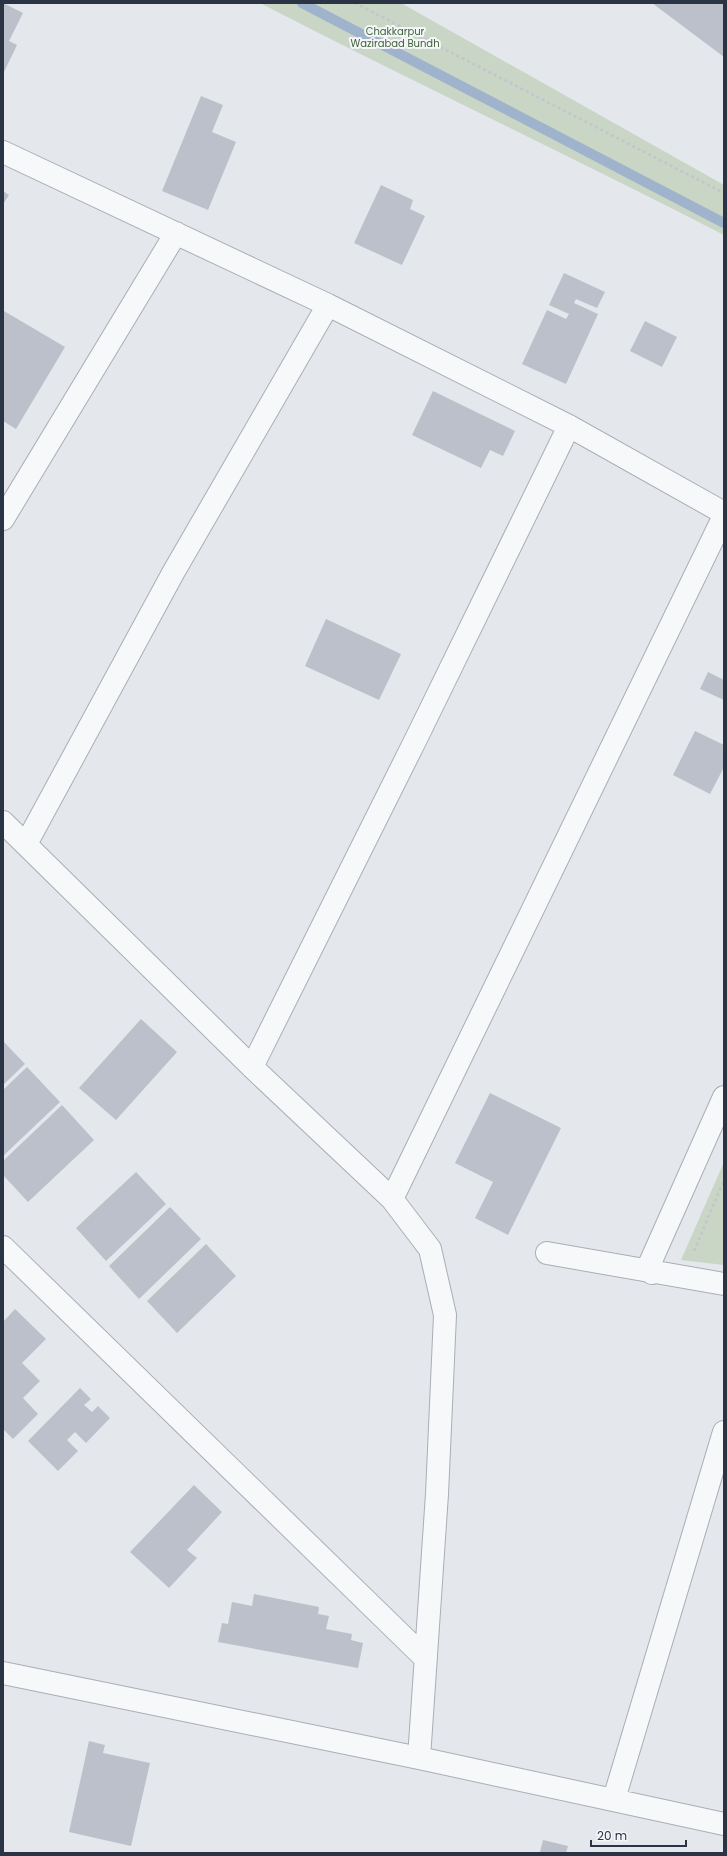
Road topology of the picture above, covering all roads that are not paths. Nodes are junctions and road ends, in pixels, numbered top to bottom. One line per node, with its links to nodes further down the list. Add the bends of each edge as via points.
1 (3, 152): 2 (street)
2 (176, 233): 3 (street); 7 (street)
3 (328, 305): 4 (street); 9 (street, via 173,573)
4 (569, 426): 5 (street); 10 (street)
5 (724, 513)
6 (724, 516): 12 (street)
7 (3, 519)
8 (3, 822): 9 (street)
9 (26, 844): 10 (street)
10 (252, 1067): 12 (street)
11 (724, 1097): 15 (street, via 650,1263)
12 (392, 1200): 18 (street, via 430,1249 445,1315 438,1494)
13 (3, 1247): 18 (street)
14 (547, 1253): 15 (street)
15 (652, 1273): 16 (street)
16 (724, 1284)
17 (724, 1432): 21 (street)
18 (426, 1659): 20 (street)
19 (3, 1673): 20 (street)
20 (419, 1758): 21 (street)
21 (614, 1799): 22 (street)
22 (724, 1824)

